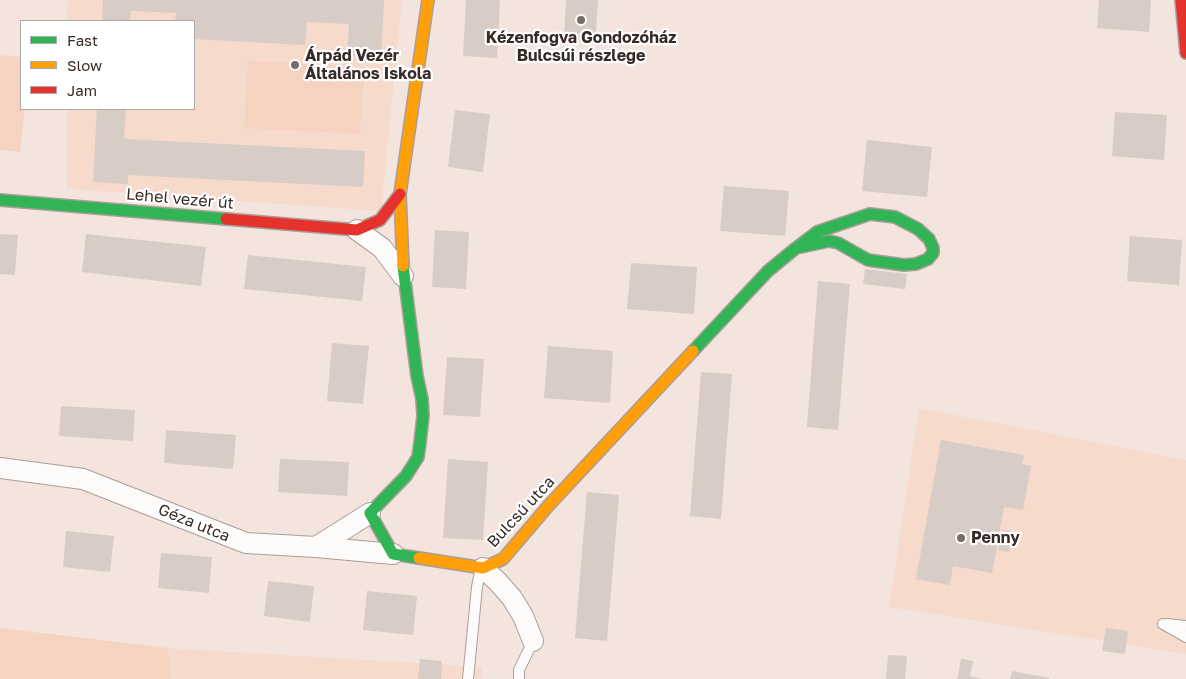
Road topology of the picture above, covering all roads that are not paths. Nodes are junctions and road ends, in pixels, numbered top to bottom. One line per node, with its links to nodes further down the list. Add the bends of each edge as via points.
1 (428, 0): 4 (street)
2 (1181, 0): 3 (street)
3 (1186, 53)
4 (400, 194): 6 (street, via 380,220); 8 (street)
5 (0, 200): 6 (street, Lehel vezér út)
6 (357, 230): 8 (street, via 382,248)
7 (796, 248): 7 (street, Bulcsú utca, via 817,232 870,214 908,222 929,238 934,248 928,260 904,265 868,260 829,241); 13 (street, Bulcsú utca, via 768,271 502,559)
8 (403, 276): 10 (street, via 422,399 420,443 418,457 406,476)
9 (0, 468): 11 (street, Géza utca, via 83,479 246,543)
10 (370, 512): 11 (street); 12 (street)
11 (316, 547): 12 (street, Géza utca)
12 (393, 554): 13 (street, Bulcsú utca)
13 (483, 568): 16 (street, via 512,598); 17 (lane, via 477,587)
14 (1186, 626): 15 (lane, via 1163,624)
15 (1186, 637)
16 (532, 641): 18 (lane, via 519,670)
17 (468, 679)
18 (519, 679)

